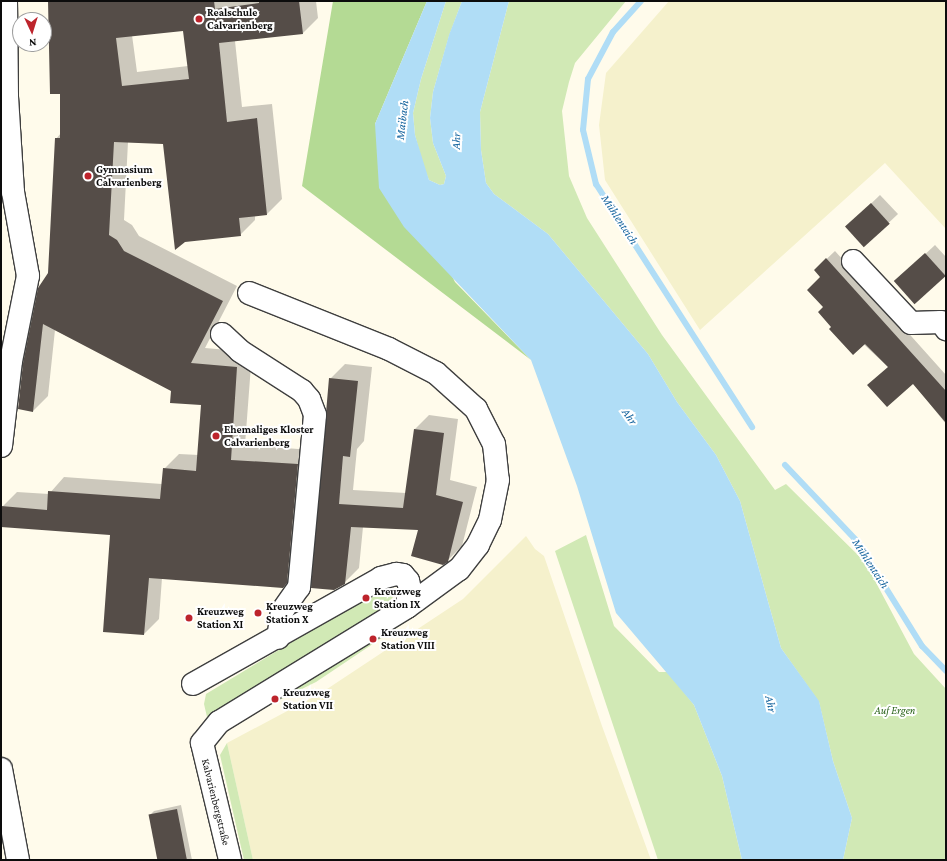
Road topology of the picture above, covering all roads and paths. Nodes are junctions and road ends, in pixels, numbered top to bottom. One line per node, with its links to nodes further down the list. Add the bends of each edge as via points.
1 (6, 1): 6 (street, via 8,128 13,192 28,276 11,361)
2 (853, 261): 4 (street, via 911,323)
3 (249, 293): 7 (street, via 389,348 436,373 476,409 494,444 498,480 490,520 478,545 459,569)
4 (943, 325)
5 (222, 334): 8 (street, via 240,351 302,391 309,399 315,415 299,586 282,611)
6 (1, 446)
7 (407, 607): 8 (street, via 410,589 408,581 403,575 396,574 381,578); 12 (street, Kalvarienbergstraße, via 219,722 202,743)
8 (278, 638): 9 (street)
9 (193, 684)
10 (1, 772): 11 (street)
11 (18, 860)
12 (230, 860)

